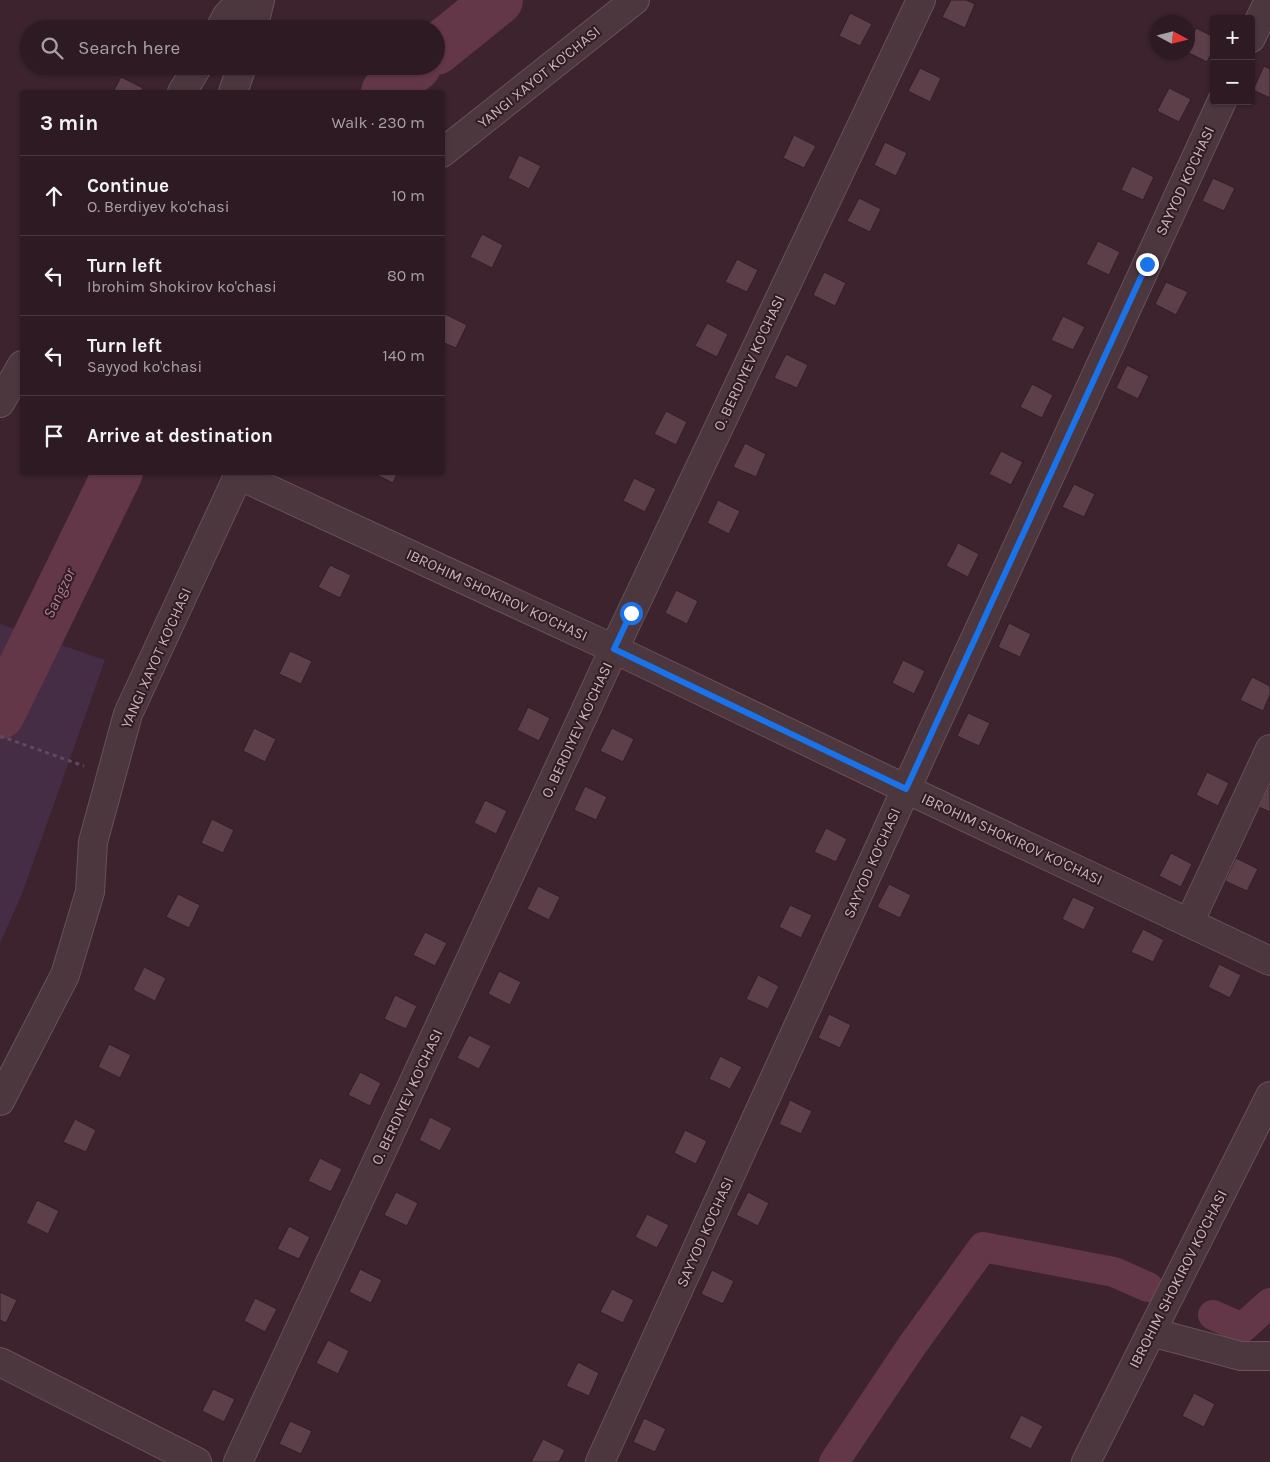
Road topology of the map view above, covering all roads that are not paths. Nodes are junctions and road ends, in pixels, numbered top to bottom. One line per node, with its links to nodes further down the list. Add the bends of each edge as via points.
1 (241, 0): 6 (street)
2 (260, 0): 7 (street)
3 (635, 0): 14 (street, YANGI XAYOT KO'CHASI)
4 (921, 0): 19 (street, O. BERDIYEV KO'CHASI)
5 (1269, 0): 8 (street)
6 (225, 20)
7 (255, 20)
8 (1255, 30)
9 (192, 75): 11 (street)
10 (239, 75): 12 (street)
11 (183, 90)
12 (234, 90)
13 (1220, 105): 21 (street, SAYYOD KO'CHASI)
14 (445, 151)
15 (20, 368): 16 (street)
16 (0, 403)
17 (238, 475): 25 (street, YANGI XAYOT KO'CHASI, via 128,714 93,842 90,892 66,975)
18 (243, 475): 19 (street, IBROHIM SHOKIROV KO'CHASI)
19 (614, 649): 21 (street, IBROHIM SHOKIROV KO'CHASI); 30 (street, O. BERDIYEV KO'CHASI)
20 (1270, 749): 22 (street)
21 (906, 789): 22 (street, IBROHIM SHOKIROV KO'CHASI); 31 (street, SAYYOD KO'CHASI)
22 (1188, 923): 23 (street, IBROHIM SHOKIROV KO'CHASI)
23 (1270, 961)
24 (1270, 1096): 26 (street, IBROHIM SHOKIROV KO'CHASI)
25 (0, 1101)
26 (1151, 1332): 27 (street, via 1242,1356); 32 (street, IBROHIM SHOKIROV KO'CHASI)
27 (1270, 1356)
28 (0, 1362): 29 (street)
29 (197, 1462)
30 (238, 1462)
31 (600, 1462)
32 (1086, 1462)

